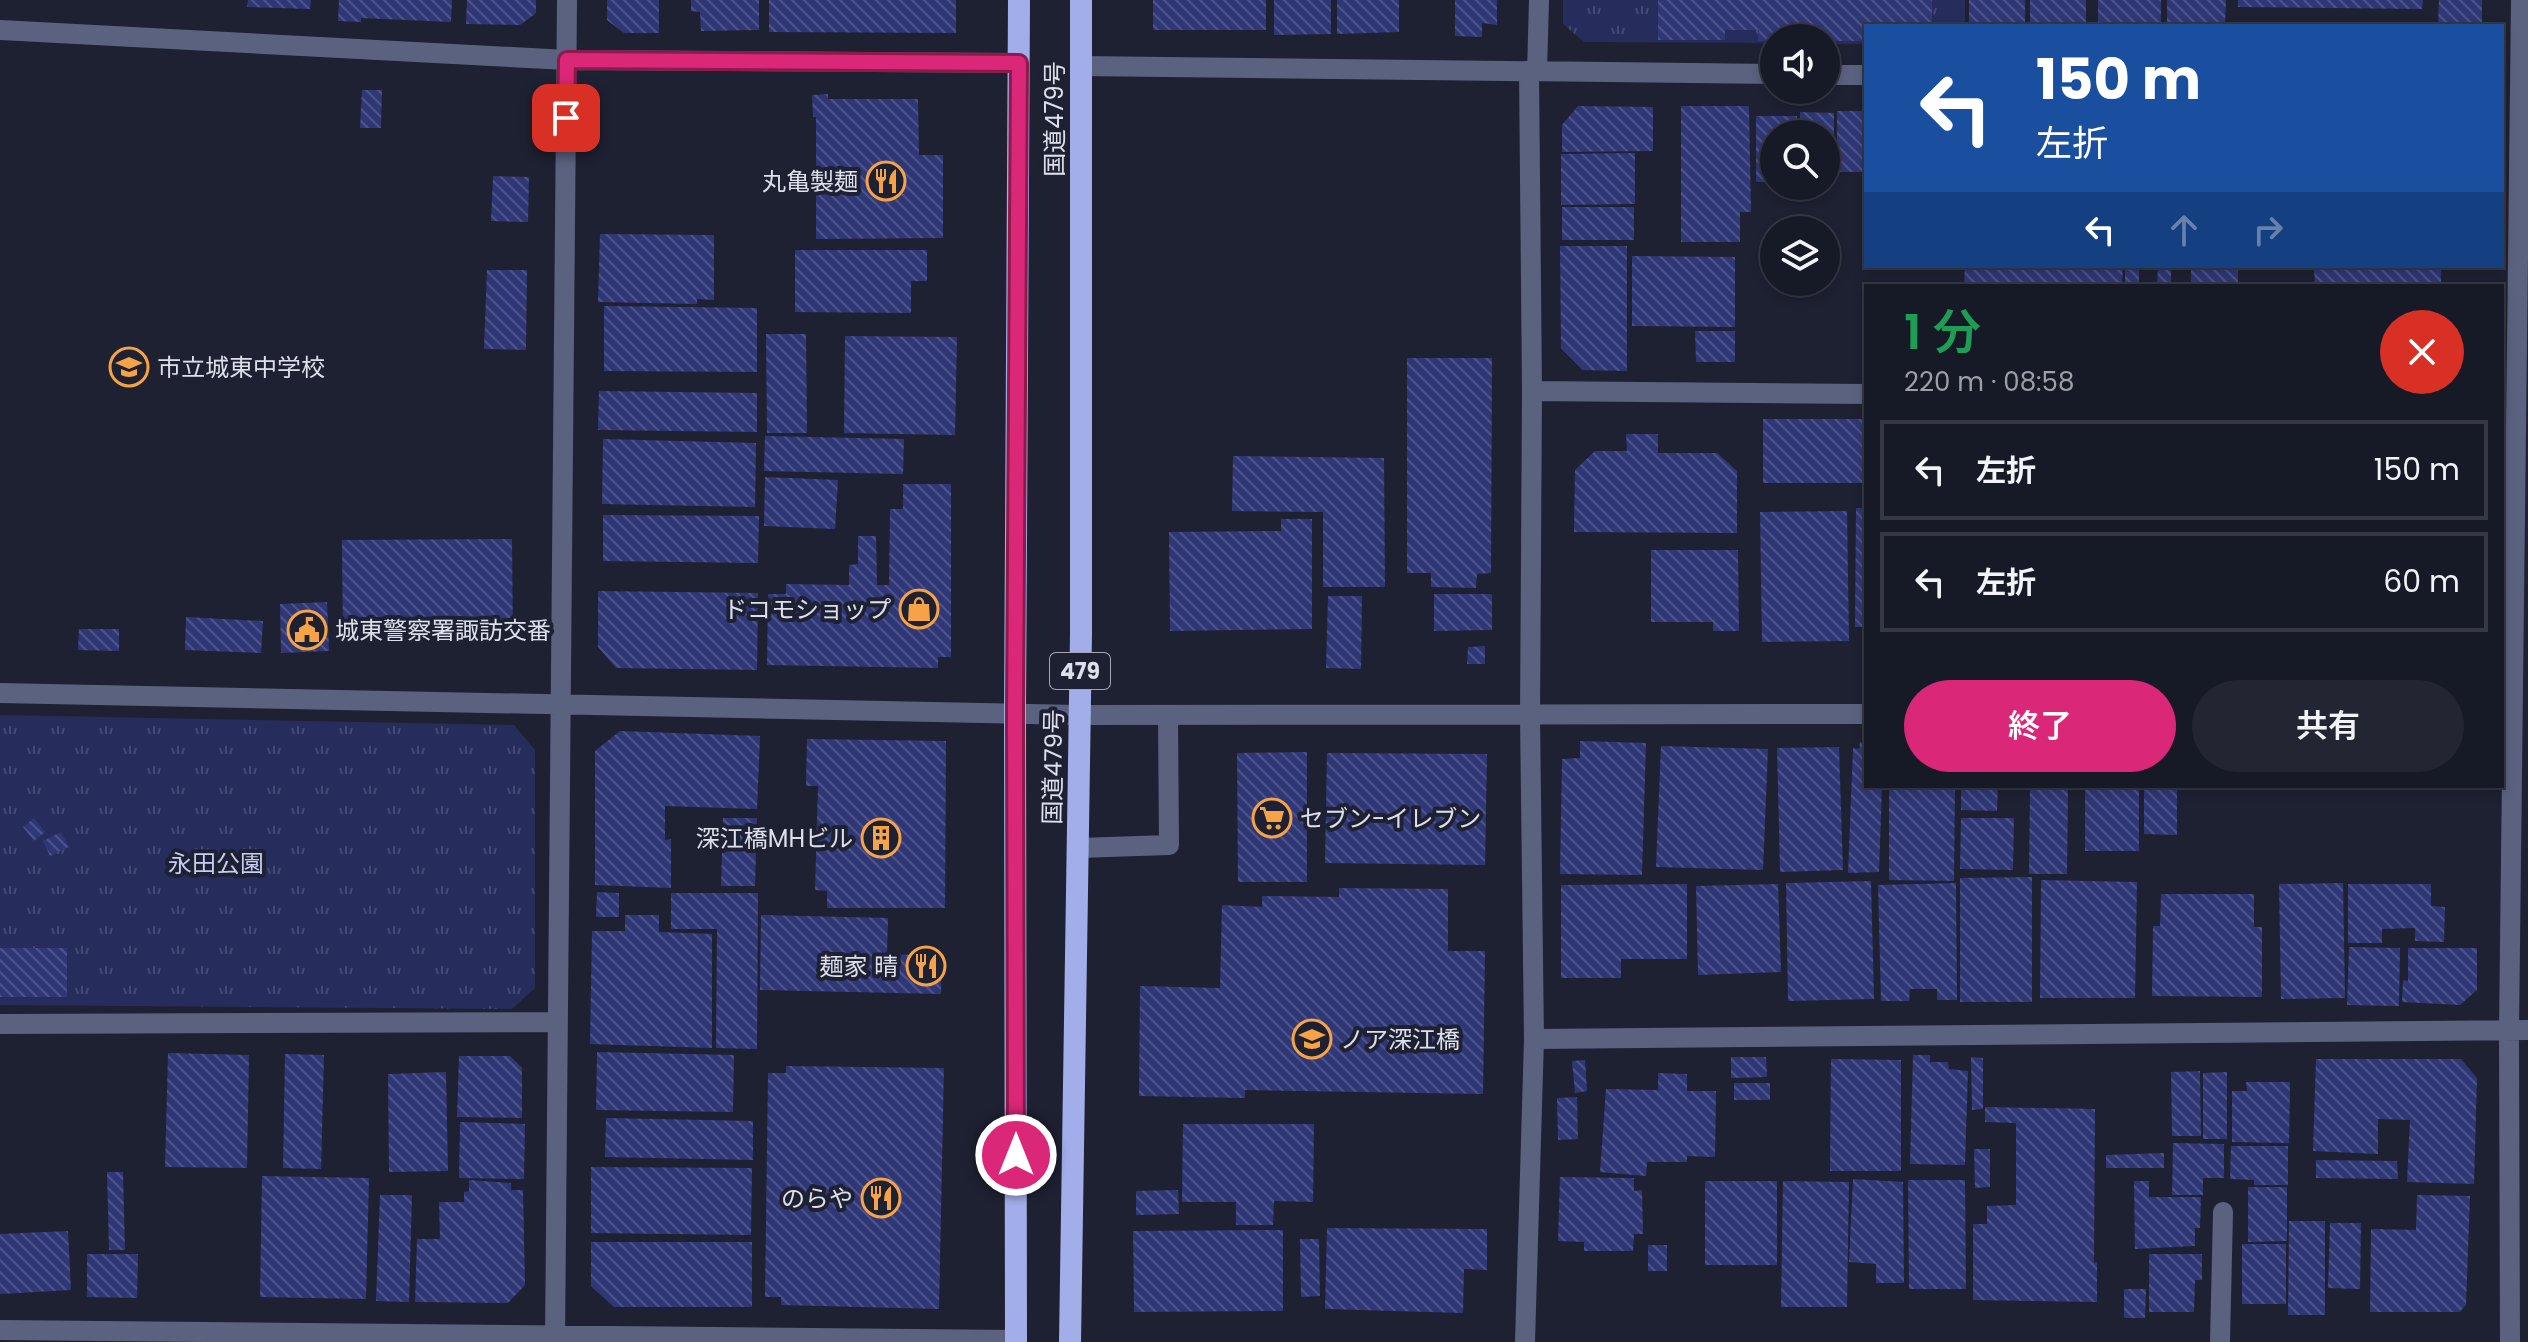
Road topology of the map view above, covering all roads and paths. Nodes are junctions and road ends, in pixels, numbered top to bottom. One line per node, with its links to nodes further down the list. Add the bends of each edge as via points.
1 (567, 0): 7 (street)
2 (1019, 0): 8 (highway, 国道479号 / 479)
3 (1081, 0): 9 (highway, 国道479号 / 479)
4 (1539, 0): 10 (street)
5 (2521, 0): 14 (street)
6 (0, 30): 7 (street)
7 (567, 60): 8 (street); 19 (street)
8 (1019, 63): 21 (highway, 国道479号 / 479)
9 (1080, 66): 10 (street); 23 (highway, 国道479号 / 479)
10 (1533, 72): 11 (street); 15 (street)
11 (1760, 74)
12 (1840, 75): 13 (street)
13 (1864, 75)
14 (2512, 80): 17 (street)
15 (1532, 391): 16 (street); 25 (street)
16 (1864, 394)
17 (2510, 400): 20 (street)
18 (0, 693): 19 (street)
19 (560, 706): 21 (street); 27 (street)
20 (2515, 710): 29 (street)
21 (1015, 713): 23 (street); 34 (highway, 国道479号 / 479)
22 (1864, 714): 25 (street)
23 (1080, 715): 24 (street); 26 (highway, 国道479号 / 479)
24 (1168, 715): 25 (street); 26 (street, via 1169,845)
25 (1530, 716): 30 (street)
26 (1078, 848): 35 (highway, 国道479号 / 479)
27 (558, 1022): 28 (street); 33 (street)
28 (0, 1024)
29 (2518, 1030): 30 (street); 39 (street)
30 (1534, 1039): 37 (street)
31 (2223, 1212): 38 (street)
32 (0, 1330): 33 (street)
33 (555, 1338): 34 (street)
34 (1016, 1341)
35 (1070, 1342): 36 (street)
36 (1081, 1342)
37 (1525, 1342)
38 (2220, 1342)
39 (2510, 1342)

